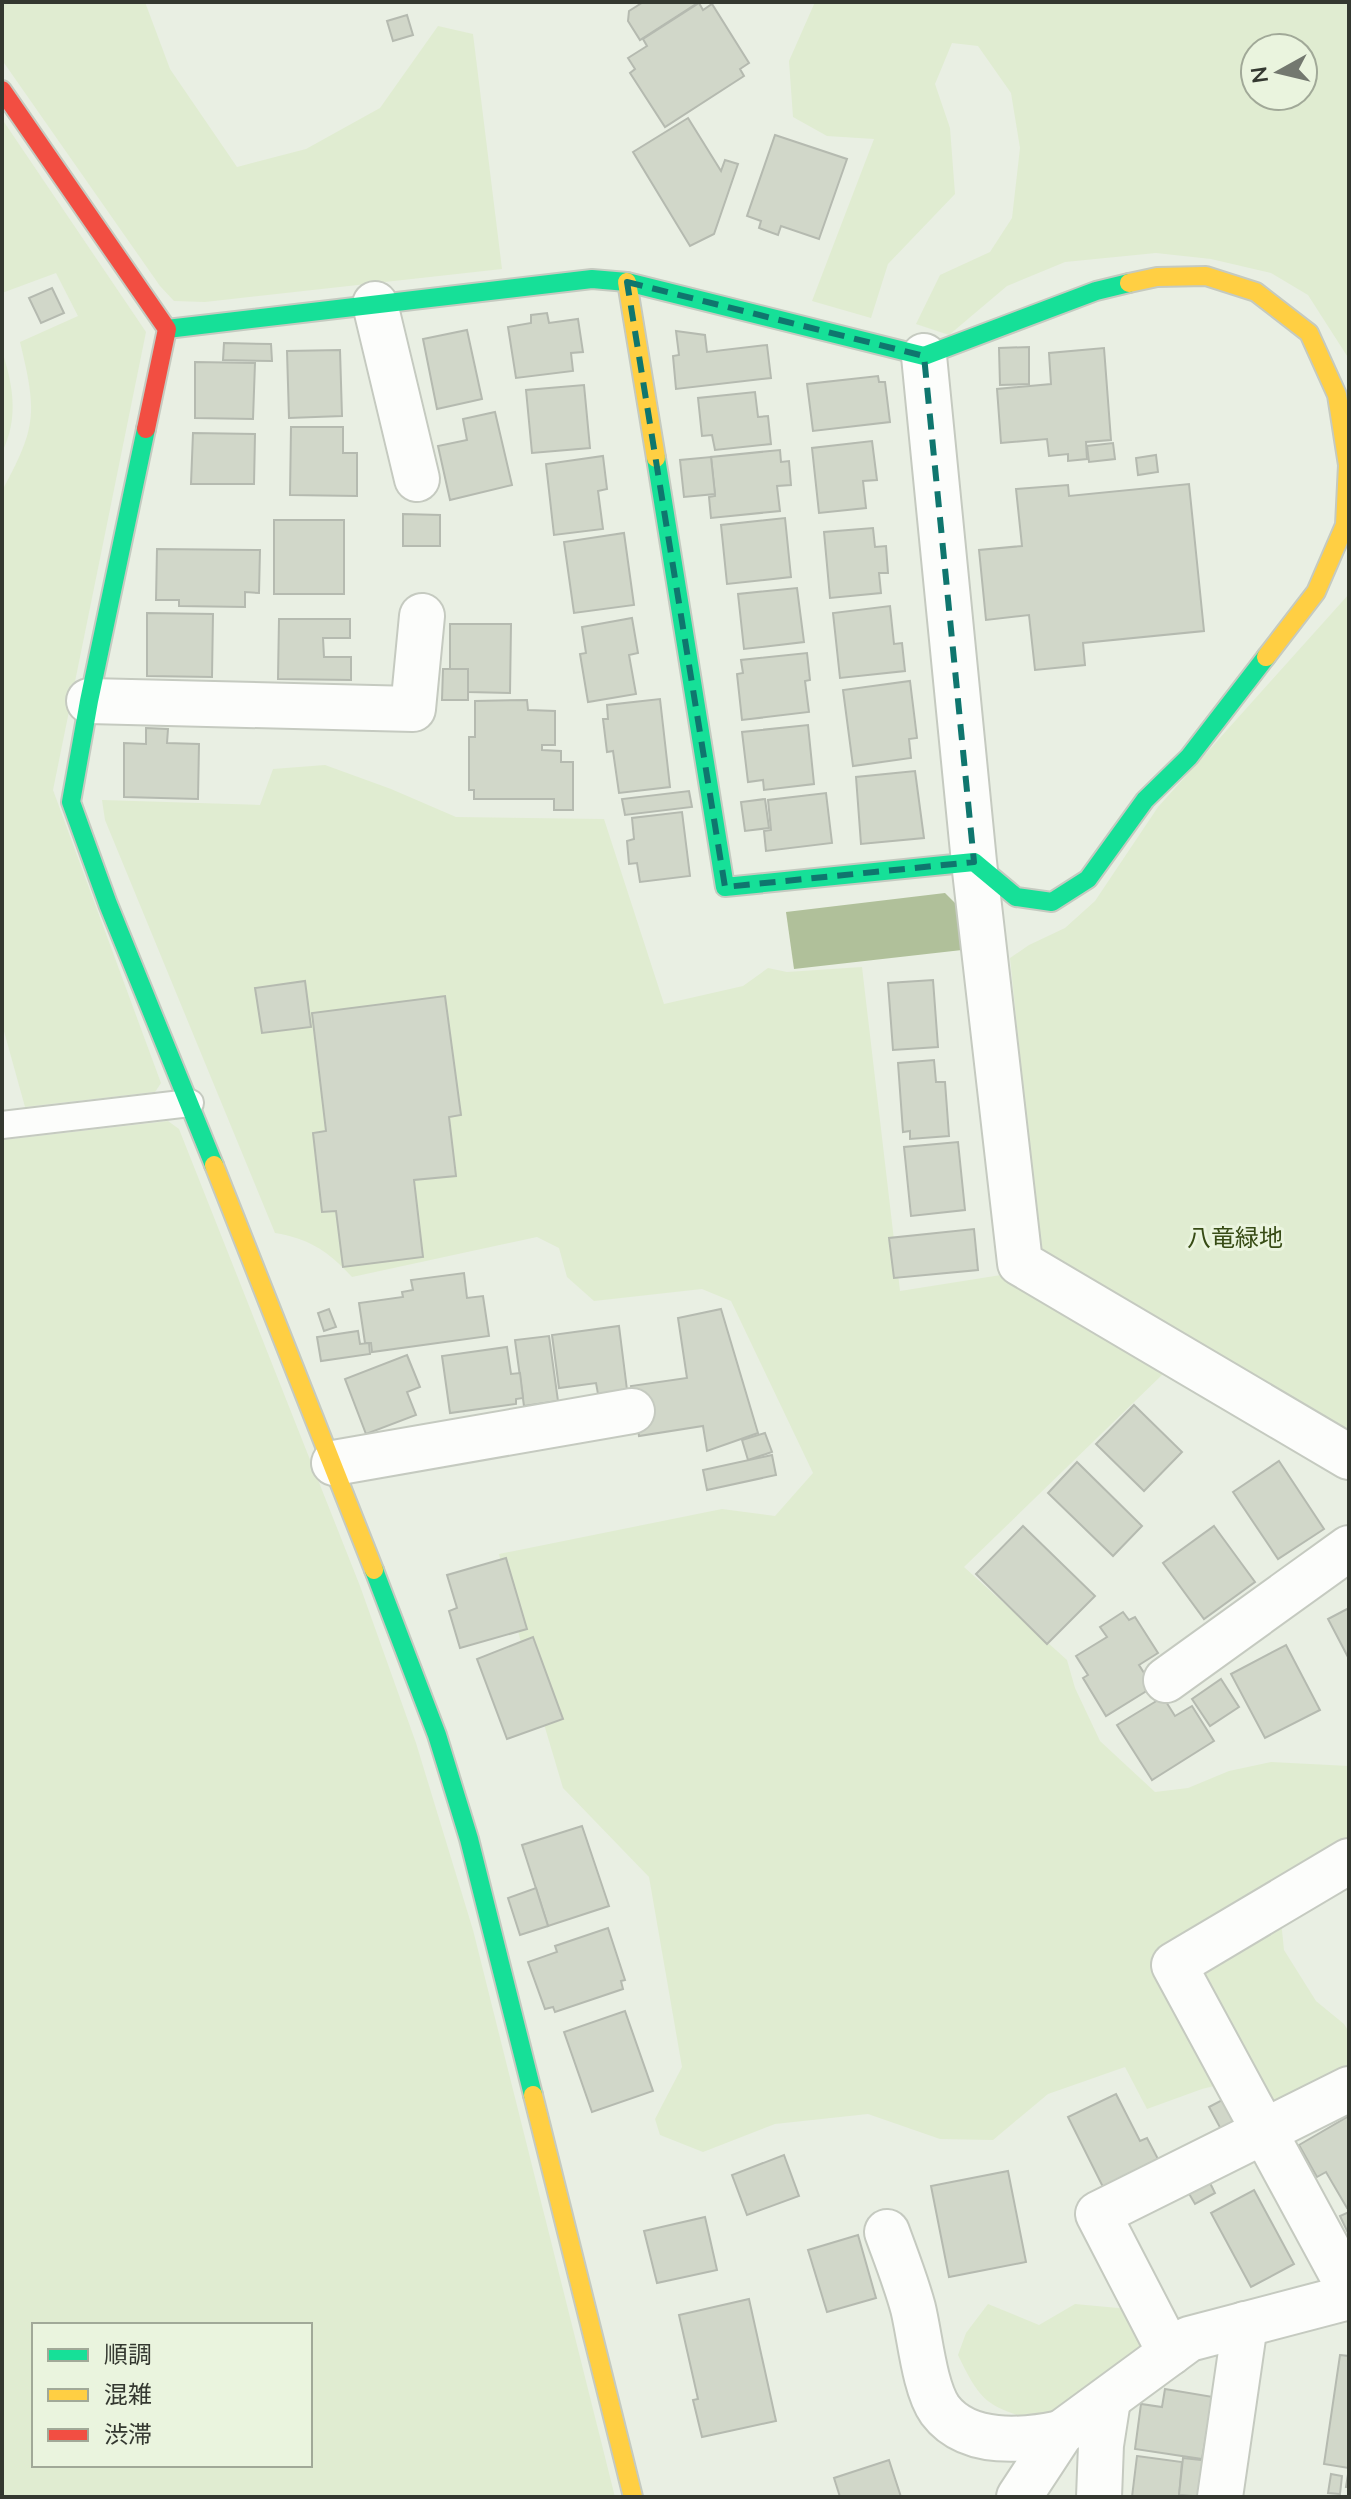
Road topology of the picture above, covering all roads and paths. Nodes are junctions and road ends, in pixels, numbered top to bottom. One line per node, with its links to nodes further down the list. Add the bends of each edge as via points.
1 (2, 90): 4 (street)
2 (627, 282): 3 (street, via 592,279); 5 (street); 9 (street, via 725,887)
3 (375, 304): 4 (street); 6 (street)
4 (167, 329): 8 (street)
5 (924, 356): 9 (street); 9 (street, via 1096,291 1157,277 1206,276 1256,292 1309,333 1337,395 1348,465 1345,525 1316,592 1189,757 1145,800 1088,879 1052,902 1016,897)
6 (417, 479)
7 (422, 616): 8 (street, via 413,709)
8 (89, 701): 10 (street, via 71,802)
9 (974, 862): 13 (street, via 1020,1263)
10 (190, 1103): 11 (lane); 14 (street)
11 (2, 1125)
12 (632, 1411): 14 (street)
13 (1349, 1457)
14 (334, 1463): 27 (street, via 437,1735 469,1839)
15 (1349, 1548): 16 (street)
16 (1166, 1680)
17 (1349, 1861): 19 (street, via 1174,1965)
18 (1349, 2089): 19 (street)
19 (1264, 2131): 21 (street); 24 (street, via 1098,2214)
20 (887, 2232): 26 (street, via 939,2409 961,2429 996,2438)
21 (1349, 2288)
22 (1349, 2297): 23 (street)
23 (1245, 2324): 24 (street, via 1189,2339); 30 (street)
24 (1170, 2353): 25 (street)
25 (1108, 2400): 26 (street); 29 (street)
26 (1061, 2433): 28 (street)
27 (633, 2497)
28 (1019, 2497)
29 (1099, 2497)
30 (1220, 2497)

